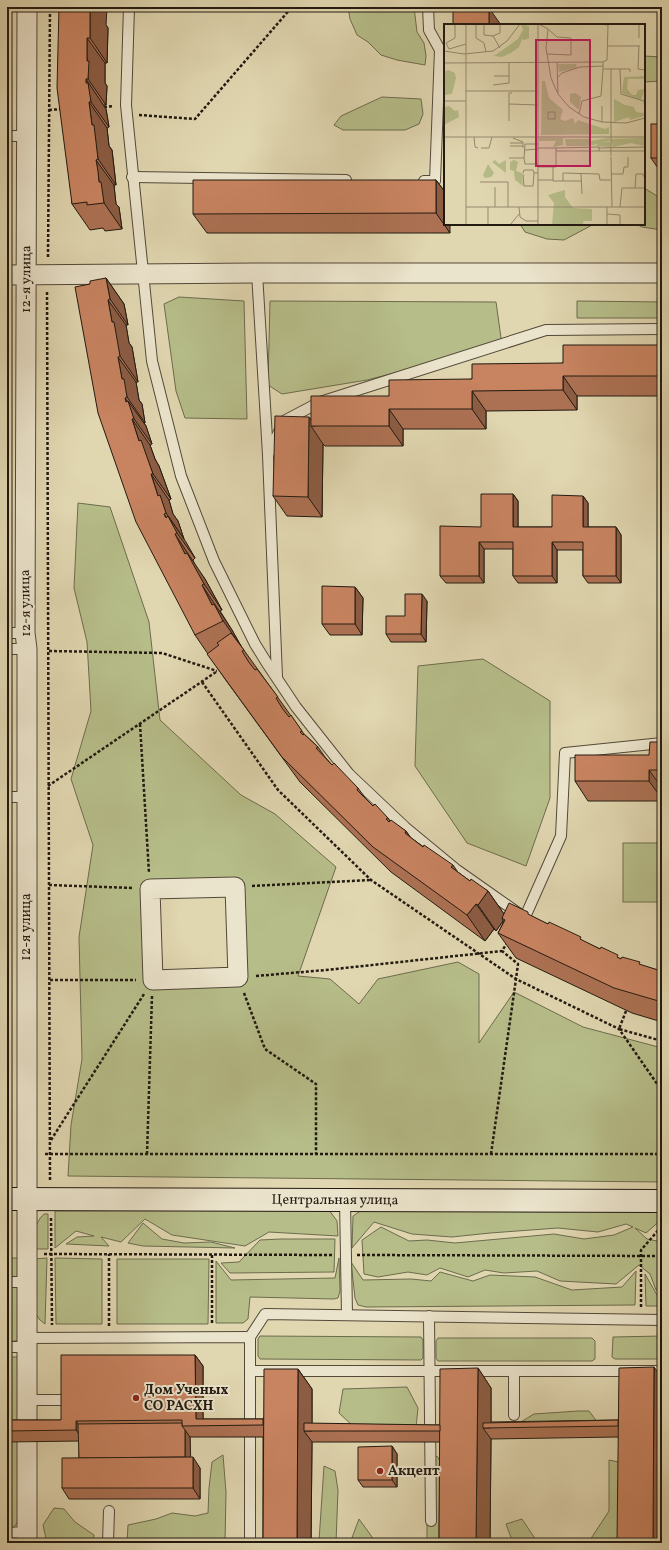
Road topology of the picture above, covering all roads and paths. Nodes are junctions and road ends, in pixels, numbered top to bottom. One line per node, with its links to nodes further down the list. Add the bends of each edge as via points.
1 (27, 7): 10 (street, 12-я улица)
2 (50, 7): 7 (path)
3 (129, 7): 8 (lane)
4 (292, 7): 8 (path, via 194,119)
5 (428, 7): 13 (lane, via 429,30 440,50 435,181)
6 (68, 109): 7 (path)
7 (49, 110): 18 (path)
8 (127, 115): 11 (lane)
9 (7, 136): 10 (lane)
10 (27, 136): 17 (street, 12-я улица)
11 (132, 177): 12 (lane); 19 (lane)
12 (355, 180)
13 (411, 181)
14 (257, 273): 15 (street); 19 (street); 21 (lane)
15 (662, 273)
16 (7, 275): 17 (street)
17 (27, 275): 18 (street); 22 (street, 12-я улица)
18 (47, 275): 19 (street); 24 (path)
19 (142, 275): 27 (lane, via 152,361 181,476 214,561 255,644)
20 (662, 329): 21 (lane, via 546,330 320,402 284,421)
21 (268, 454): 27 (lane)
22 (19, 638): 23 (lane); 33 (street, 12-я улица)
23 (7, 648)
24 (49, 651): 26 (path, via 162,653); 31 (path)
25 (223, 667): 26 (path)
26 (216, 672): 28 (path)
27 (277, 678): 38 (lane, via 296,707 349,774 457,870)
28 (202, 682): 29 (path); 34 (path, via 278,790)
29 (140, 724): 31 (path); 37 (path)
30 (662, 743): 38 (lane, via 565,753 561,836)
31 (49, 786): 33 (path); 35 (path)
32 (7, 796): 33 (lane)
33 (26, 796): 50 (street, 12-я улица)
34 (371, 880): 36 (path); 40 (path)
35 (50, 885): 37 (path); 43 (path)
36 (235, 887): 37 (street); 41 (street)
37 (150, 889): 44 (street)
38 (526, 918): 39 (path)
39 (502, 951): 40 (path); 42 (path, via 518,964)
40 (480, 954): 41 (path); 42 (path)
41 (238, 977): 44 (street); 53 (path, via 265,1050 316,1084)
42 (516, 979): 46 (path); 54 (path)
43 (50, 980): 44 (path); 49 (path)
44 (153, 980): 49 (path); 52 (path)
45 (626, 1011): 46 (path)
46 (618, 1029): 47 (path); 48 (path)
47 (662, 1041)
48 (662, 1091)
49 (50, 1140): 51 (path)
50 (26, 1154): 51 (path); 56 (street, 12-я улица)
51 (50, 1154): 52 (path); 57 (path)
52 (147, 1154): 53 (path)
53 (316, 1154): 54 (path)
54 (491, 1154): 55 (path)
55 (662, 1154)
56 (16, 1199): 57 (main road, Центральная улица); 64 (street, 12-я улица)
57 (50, 1199): 58 (main road, Центральная улица); 72 (path)
58 (345, 1200): 59 (main road, Центральная улица); 65 (lane)
59 (662, 1201)
60 (662, 1226): 67 (path, via 641,1250)
61 (109, 1254): 69 (path)
62 (212, 1254): 70 (path)
63 (7, 1282): 64 (lane)
64 (26, 1282): 73 (street, 12-я улица)
65 (347, 1315): 66 (lane); 71 (lane, via 265,1314)
66 (428, 1316): 67 (lane); 77 (lane)
67 (641, 1320): 68 (lane)
68 (662, 1320)
69 (109, 1337): 70 (lane); 72 (lane)
70 (212, 1337): 71 (lane)
71 (250, 1337): 76 (lane)
72 (52, 1338): 73 (lane)
73 (26, 1342): 74 (lane); 79 (street, 12-я улица)
74 (7, 1347)
75 (662, 1370): 78 (lane)
76 (250, 1371): 77 (lane); 87 (lane)
77 (430, 1371): 78 (lane); 83 (lane)
78 (514, 1371): 81 (lane)
79 (26, 1400): 80 (lane); 85 (street, 12-я улица)
80 (63, 1400)
81 (514, 1415)
82 (109, 1511): 86 (lane)
83 (431, 1521)
84 (7, 1533): 85 (lane)
85 (27, 1538)
86 (108, 1543)
87 (250, 1543)

